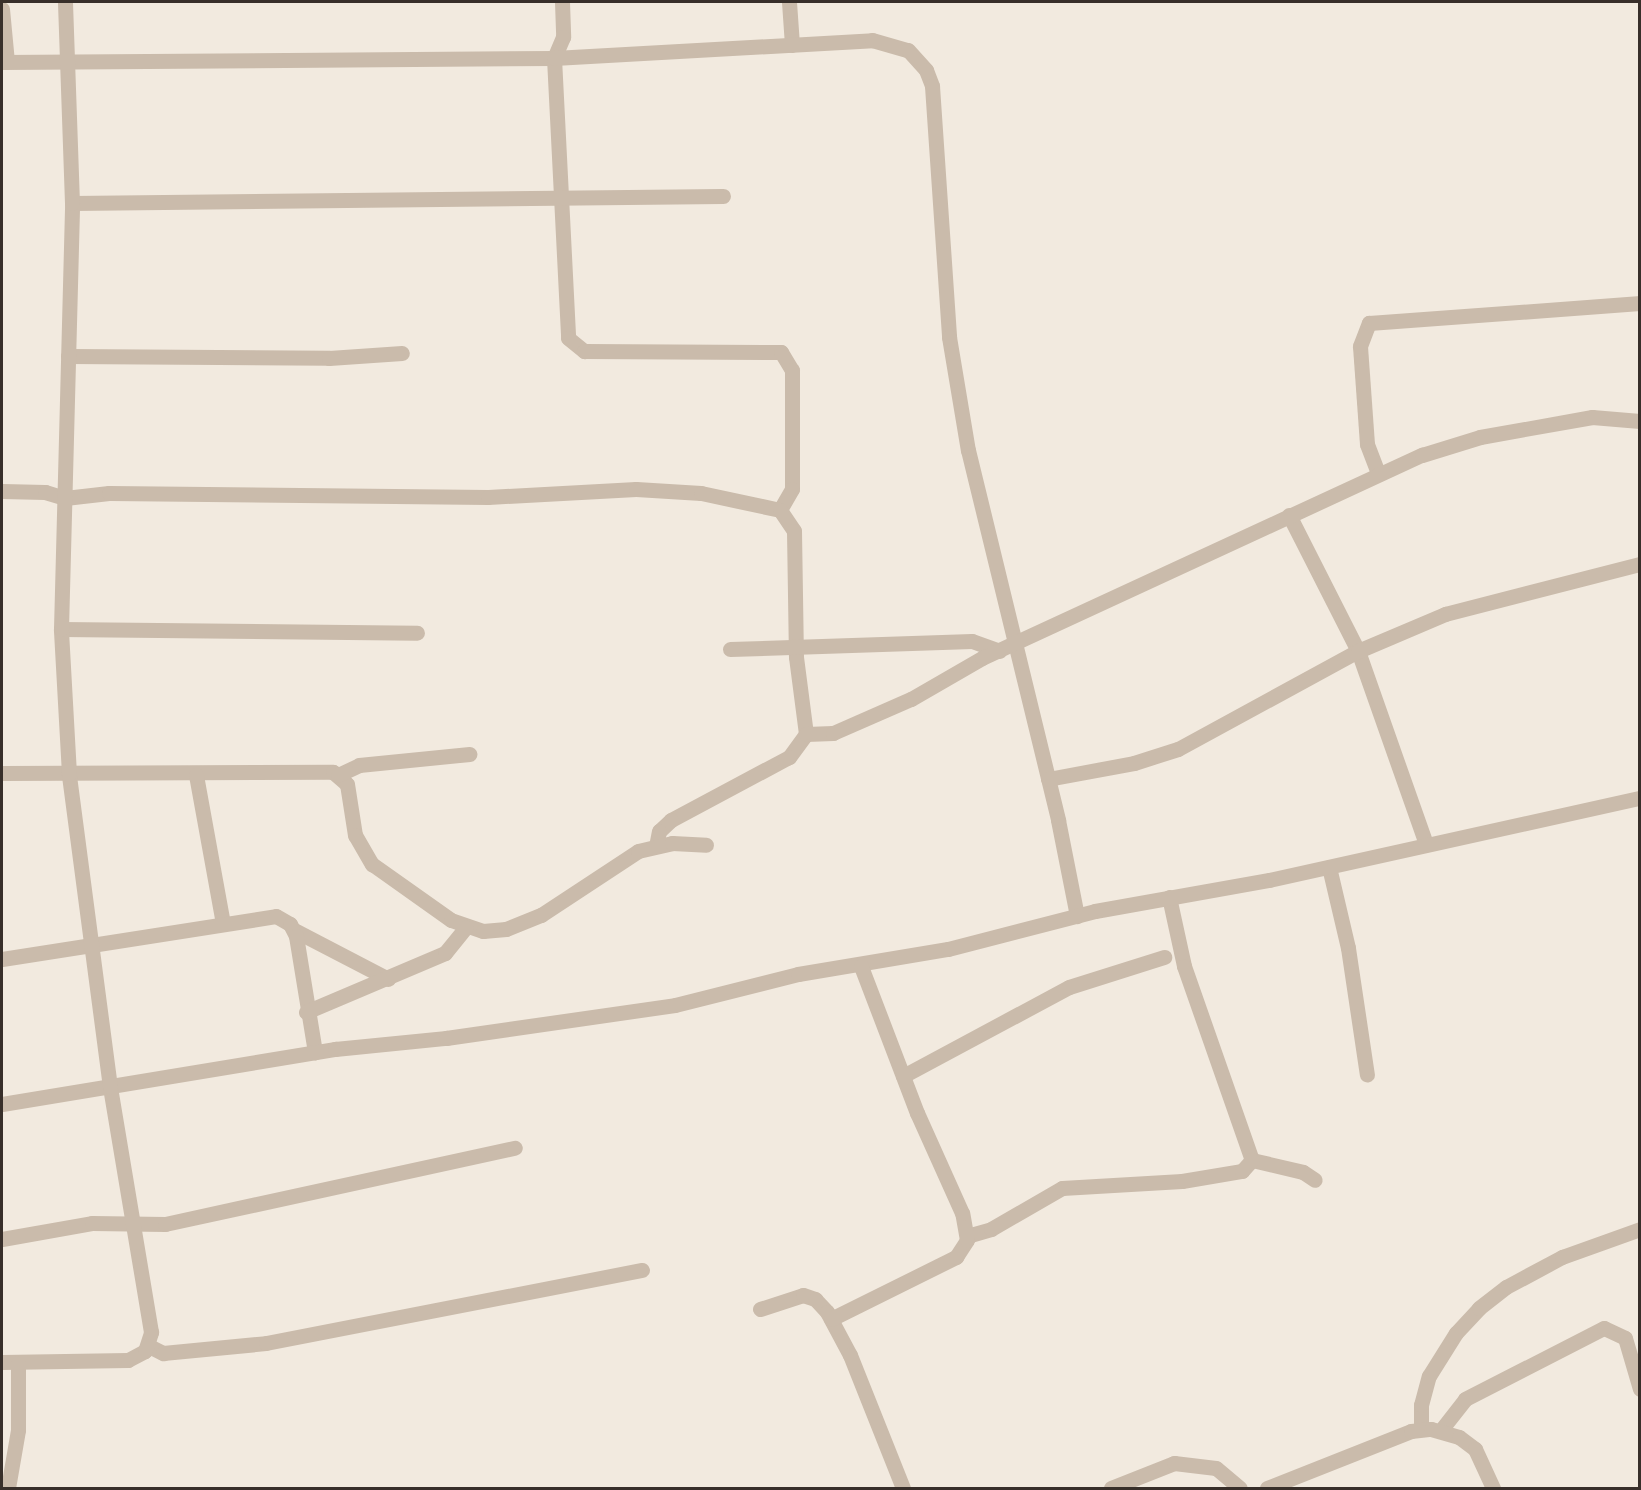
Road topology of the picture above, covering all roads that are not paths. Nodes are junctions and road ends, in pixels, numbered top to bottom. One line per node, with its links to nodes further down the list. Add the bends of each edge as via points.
1 (65, 2): 8 (street)
2 (562, 2): 6 (street, via 563,37)
3 (789, 2): 5 (street)
4 (2, 9): 7 (street)
5 (792, 45): 6 (street); 24 (street, via 891,41 915,56 930,78 957,394)
6 (554, 58): 8 (street); 10 (street)
7 (4, 62): 8 (street)
8 (68, 62): 11 (street)
9 (723, 196): 10 (street)
10 (560, 198): 11 (street); 19 (street, via 566,332 575,347 584,351 775,348 787,357 792,370 792,489)
11 (72, 203): 14 (street)
12 (1640, 303): 16 (street, via 1369,323 1359,346 1367,444)
13 (402, 353): 14 (street, via 329,358)
14 (68, 356): 18 (street)
15 (1640, 421): 16 (street, via 1592,417 1480,437)
16 (1378, 472): 20 (street)
17 (2, 491): 18 (street, via 45,492)
18 (66, 498): 19 (street, via 109,493 488,496 636,489 701,493); 22 (street)
19 (780, 510): 25 (street, via 794,531)
20 (1289, 515): 24 (street); 28 (street)
21 (1640, 564): 28 (street, via 1481,602)
22 (61, 629): 23 (street); 32 (street)
23 (417, 633)
24 (1016, 645): 27 (street); 35 (street)
25 (796, 648): 26 (street); 27 (street, via 972,641); 29 (street)
26 (730, 649)
27 (999, 651): 29 (street, via 911,699 833,733)
28 (1358, 651): 35 (street, via 1178,749 1134,763); 38 (street)
29 (806, 734): 39 (street, via 789,757 671,820 659,831)
30 (469, 754): 34 (street, via 359,765)
31 (2, 773): 32 (street)
32 (69, 774): 33 (street); 46 (street)
33 (196, 775): 34 (street, via 327,771); 43 (street)
34 (338, 775): 44 (street, via 349,790 355,835 372,864)
35 (1048, 779): 42 (street)
36 (1640, 798): 38 (street)
37 (706, 844): 39 (street)
38 (1426, 844): 40 (street)
39 (656, 846): 44 (street, via 622,858 564,902 518,926 494,931)
40 (1329, 867): 41 (street); 53 (street, via 1348,948)
41 (1169, 897): 42 (street); 58 (street, via 1184,966)
42 (1077, 916): 49 (street, via 968,945)
43 (223, 924): 45 (street, via 268,915 283,919); 46 (street)
44 (466, 927): 50 (street, via 445,953)
45 (294, 930): 50 (street); 51 (street)
46 (92, 948): 48 (street); 55 (street)
47 (1164, 957): 54 (street, via 1069,987)
48 (2, 959)
49 (861, 966): 52 (street, via 798,974 641,1011); 54 (street)
50 (388, 979): 51 (street)
51 (306, 1012): 52 (street)
52 (315, 1053): 55 (street)
53 (1367, 1075)
54 (903, 1076): 62 (street, via 962,1213)
55 (110, 1087): 56 (street); 60 (street)
56 (2, 1104)
57 (515, 1148): 60 (street, via 239,1209)
58 (1252, 1160): 59 (street, via 1303,1172); 62 (street, via 1242,1171 1182,1181 1062,1188 991,1229)
59 (1315, 1180)
60 (135, 1226): 63 (street, via 92,1223); 67 (street, via 151,1332)
61 (1640, 1229): 71 (street, via 1562,1257 1506,1287 1479,1308 1456,1333 1429,1376 1421,1405)
62 (967, 1236): 66 (street, via 956,1257)
63 (2, 1239)
64 (642, 1270): 67 (street, via 266,1343 163,1353)
65 (760, 1309): 66 (street, via 802,1295 815,1299)
66 (833, 1322): 74 (street)
67 (149, 1346): 69 (street, via 128,1360)
68 (2, 1362): 69 (street)
69 (18, 1363): 73 (street, via 18,1430)
70 (1640, 1389): 72 (street, via 1625,1338 1604,1328 1465,1399)
71 (1421, 1429): 72 (street); 77 (street)
72 (1441, 1430): 78 (street, via 1475,1449)
73 (8, 1488)
74 (903, 1488)
75 (1111, 1488): 76 (street, via 1174,1463 1216,1468)
76 (1240, 1488)
77 (1267, 1488)
78 (1493, 1488)

